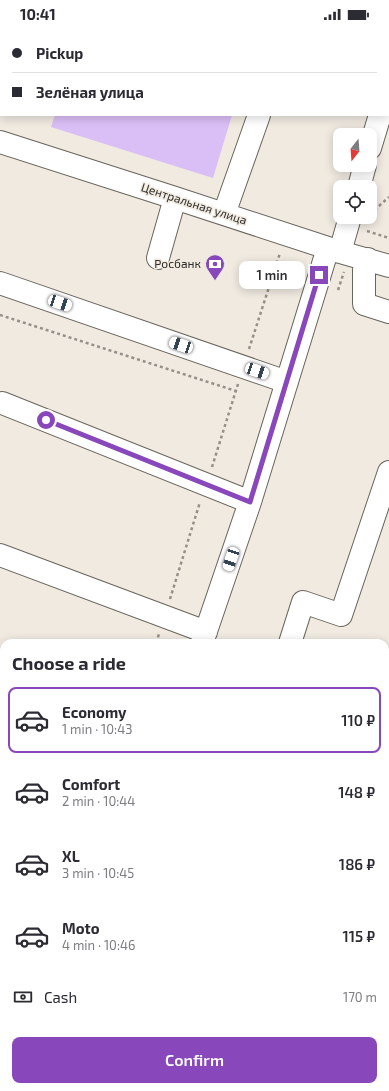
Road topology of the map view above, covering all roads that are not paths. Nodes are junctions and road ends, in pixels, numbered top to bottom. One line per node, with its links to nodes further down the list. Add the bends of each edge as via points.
1 (259, 116): 6 (street)
2 (380, 116): 3 (street)
3 (376, 128)
4 (0, 142): 5 (street, Центральная улица)
5 (175, 198): 6 (street, Центральная улица); 9 (street)
6 (224, 214): 8 (street, Центральная улица)
7 (347, 224): 8 (street)
8 (334, 250): 10 (street, Центральная улица); 14 (street)
9 (158, 258)
10 (368, 259): 11 (street, Центральная улица); 13 (street, via 364,270 364,304)
11 (389, 266)
12 (0, 282): 14 (street)
13 (389, 312)
14 (287, 382): 17 (street)
15 (2, 403): 17 (street)
16 (389, 472): 20 (street, via 341,615 303,602)
17 (250, 502): 19 (street)
18 (0, 555): 19 (street)
19 (204, 637)
20 (291, 639)

